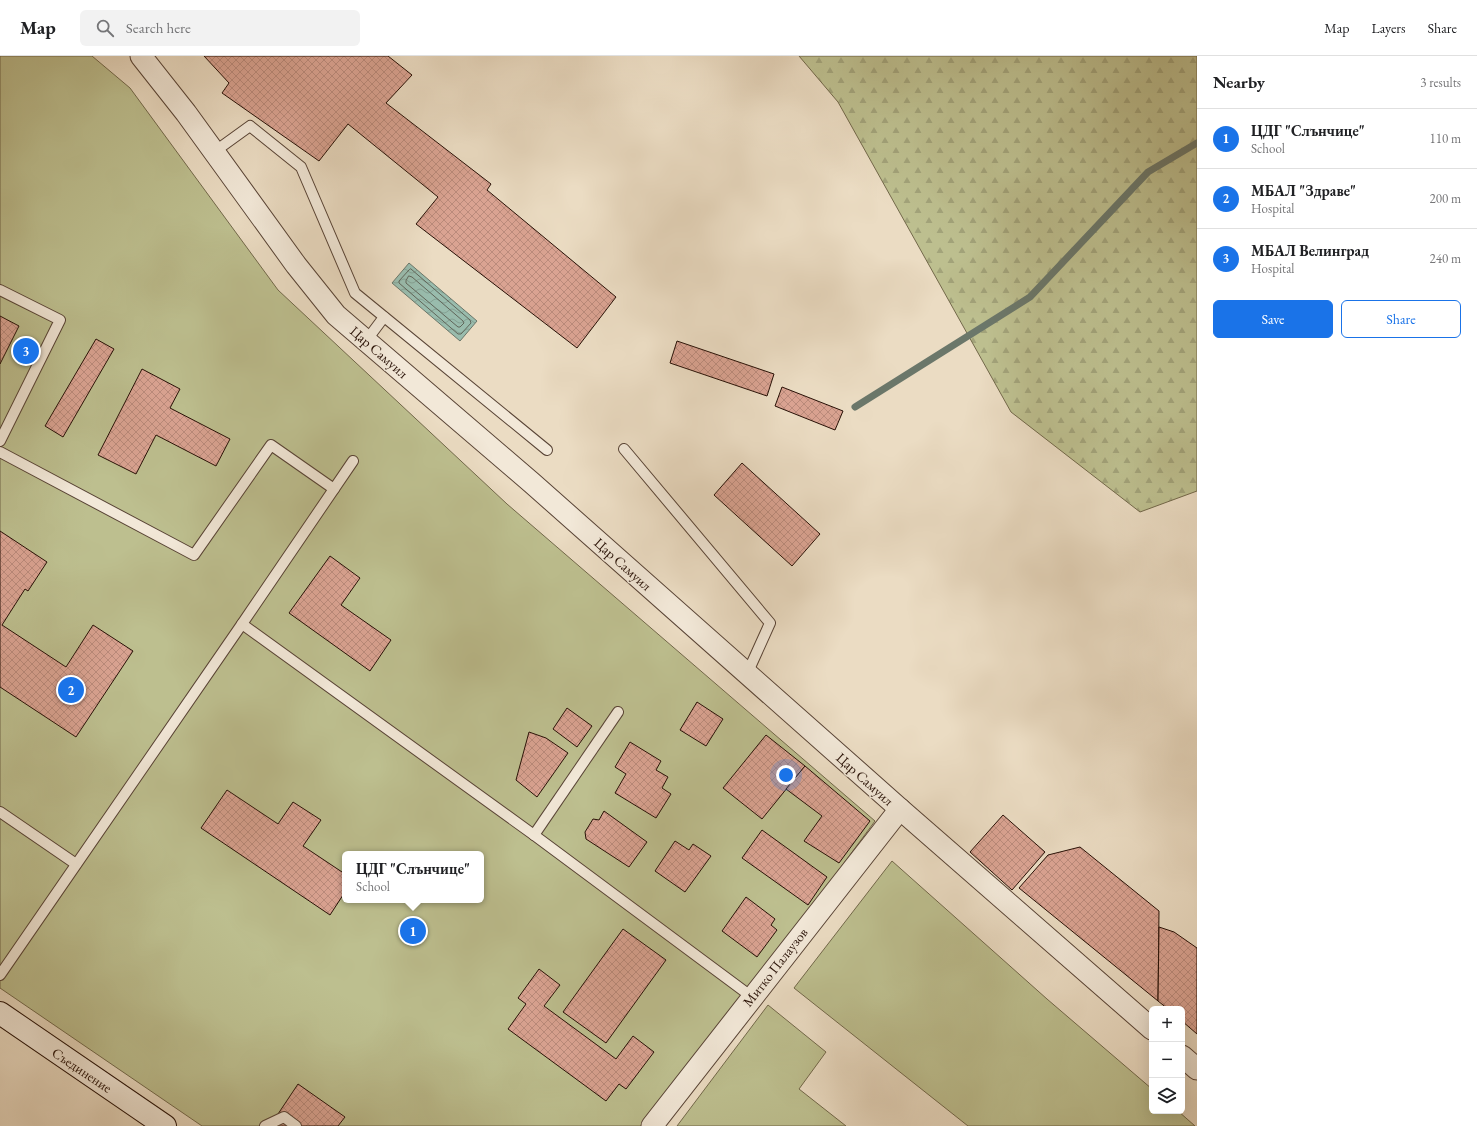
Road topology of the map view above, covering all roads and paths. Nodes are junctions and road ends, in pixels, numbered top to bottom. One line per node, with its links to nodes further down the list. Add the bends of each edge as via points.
1 (141, 56): 2 (street, Цар Самуил)
2 (214, 152): 4 (lane, via 250,126 301,167 355,293); 5 (street, Цар Самуил, via 296,265 336,315)
3 (0, 290): 6 (lane, via 60,320)
4 (384, 317): 5 (lane); 8 (lane)
5 (366, 341): 13 (street, Цар Самуил, via 532,483)
6 (0, 441)
7 (624, 449): 13 (lane, via 770,623)
8 (547, 450)
9 (0, 452): 11 (lane, via 194,555 271,445)
10 (353, 461): 11 (lane)
11 (334, 489): 12 (lane)
12 (242, 624): 17 (lane); 18 (lane)
13 (747, 674): 15 (street, Цар Самуил)
14 (618, 712): 17 (lane)
15 (900, 809): 20 (street, Митко Палаузов); 22 (street, Цар Самуил)
16 (0, 812): 18 (lane)
17 (534, 835): 20 (lane)
18 (76, 864): 19 (lane)
19 (0, 975)
20 (752, 997): 28 (street, Митко Палаузов)
21 (0, 1013): 25 (street, Съединение)
22 (1149, 1026)
23 (1185, 1059): 24 (street)
24 (1197, 1069)
25 (164, 1126)
26 (265, 1126): 27 (lane, via 284,1118)
27 (296, 1126)
28 (652, 1126)

